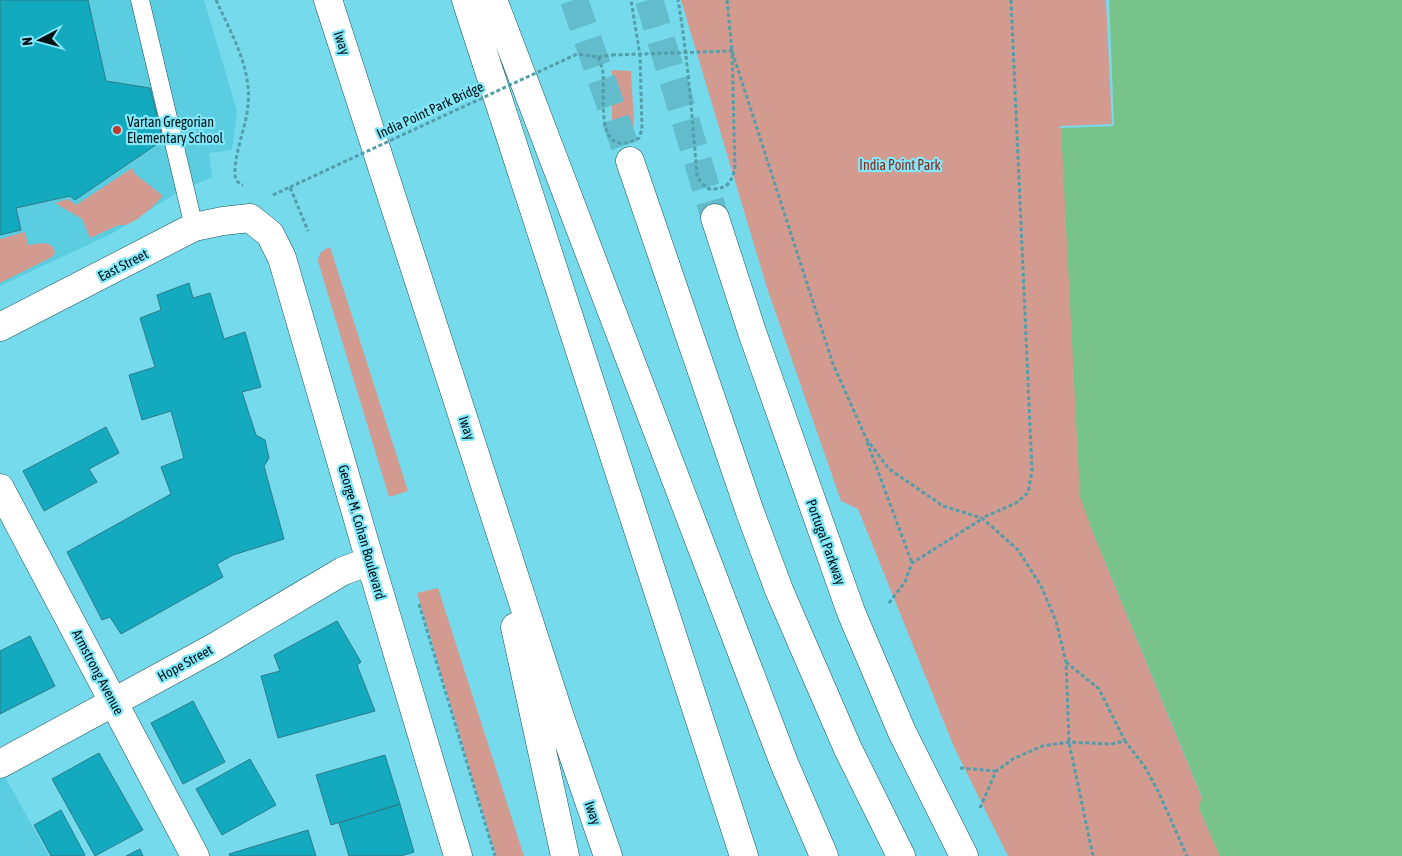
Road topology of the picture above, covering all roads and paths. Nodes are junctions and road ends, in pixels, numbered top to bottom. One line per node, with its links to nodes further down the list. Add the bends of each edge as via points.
1 (140, 0): 19 (lane)
2 (216, 0): 15 (path, via 244,64 248,102 235,175 238,183)
3 (328, 0): 22 (main road, Iway)
4 (466, 0): 40 (main road)
5 (493, 0): 41 (main road, via 781,754)
6 (630, 0): 12 (path, bridge)
7 (678, 0): 11 (path, bridge)
8 (727, 0): 10 (path)
9 (1012, 0): 24 (path, via 1032,471 1028,493 1016,503)
10 (732, 51): 11 (path, India Point Park Bridge, bridge); 11 (path, bridge, via 735,169 730,183 709,190 698,175); 21 (path, via 833,364)
11 (686, 52): 12 (path, India Point Park Bridge, bridge)
12 (640, 54): 13 (path, India Point Park Bridge, bridge); 13 (path, bridge, via 642,129 639,138 621,144 611,140 607,132 603,70)
13 (598, 57): 16 (path, India Point Park Bridge, bridge, via 577,54 272,196)
14 (630, 161): 42 (main road, via 779,590 848,749)
15 (252, 189)
16 (266, 194)
17 (250, 218): 19 (main road, East Street); 25 (main road, George M. Cohan Boulevard, via 270,234 282,258)
18 (715, 218): 43 (main road, Portugal Parkway, via 851,612 902,732)
19 (194, 228): 20 (main road, East Street)
20 (0, 327)
21 (866, 438): 24 (path, via 888,468 911,484 943,506); 26 (path)
22 (480, 469): 38 (main road); 39 (main road, Iway)
23 (0, 488): 29 (main road, Armstrong Avenue)
24 (982, 518): 26 (path); 28 (path, via 1018,550 1041,586 1056,621)
25 (370, 561): 29 (main road, Hope Street, via 343,571); 37 (main road, George M. Cohan Boulevard)
26 (912, 563): 27 (path, via 905,582)
27 (889, 603)
28 (1066, 662): 30 (path, via 1099,689); 31 (path)
29 (115, 703): 32 (main road, Hope Street); 36 (main road, Armstrong Avenue)
30 (1124, 741): 31 (path, via 1110,744); 45 (path, via 1145,767 1158,791)
31 (1069, 742): 34 (path, via 1042,746); 44 (path)
32 (0, 764)
33 (960, 768): 34 (path)
34 (996, 771): 35 (path)
35 (980, 808)
36 (195, 856)
37 (458, 856)
38 (565, 856)
39 (608, 856)
40 (744, 856)
41 (824, 856)
42 (901, 856)
43 (964, 856)
44 (1093, 856)
45 (1186, 856)

